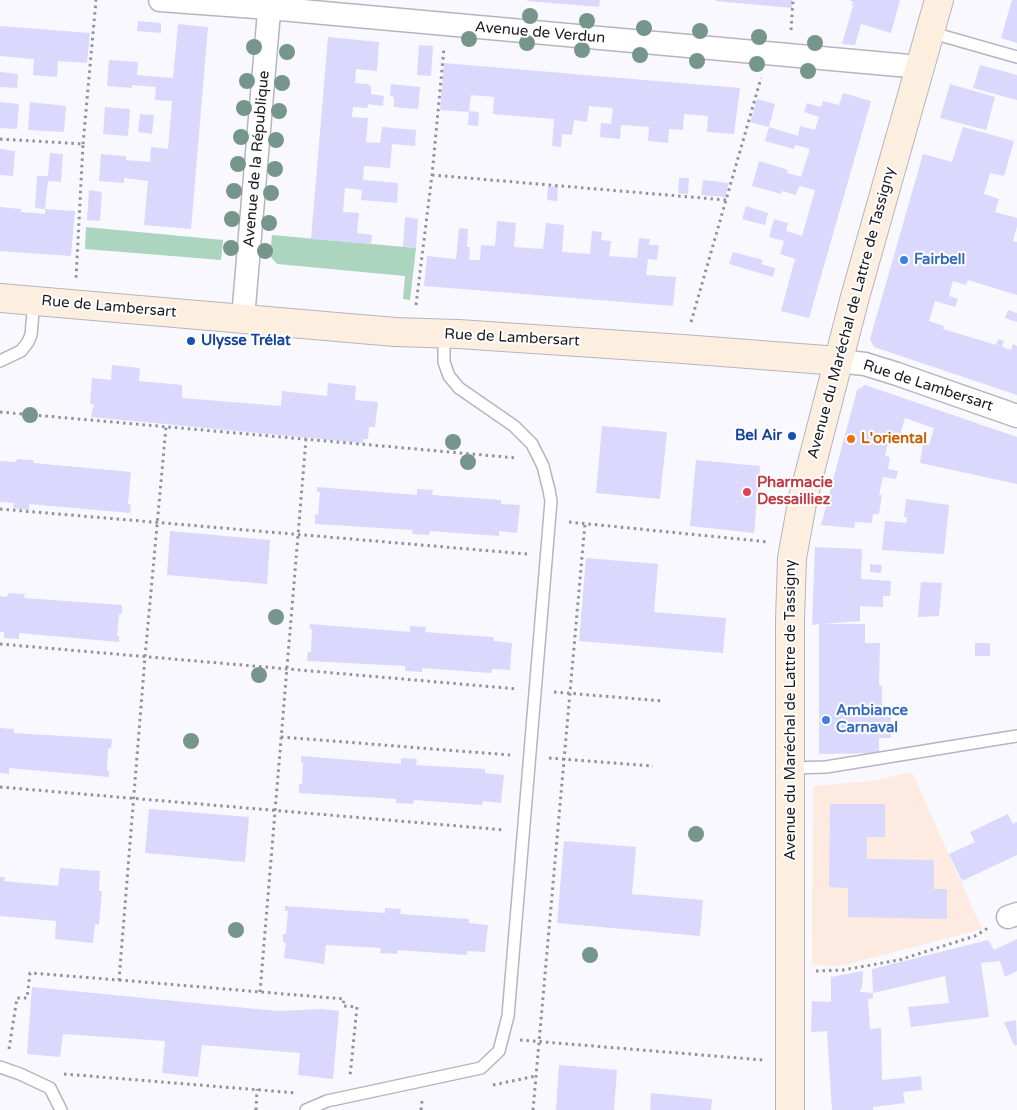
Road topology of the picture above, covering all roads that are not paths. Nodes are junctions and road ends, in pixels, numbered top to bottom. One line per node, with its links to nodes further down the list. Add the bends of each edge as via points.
1 (160, 0): 3 (street, Avenue de Verdun)
2 (939, 0): 4 (main road, Avenue du Maréchal de Lattre de Tassigny)
3 (270, 4): 6 (street, Avenue de Verdun, via 447,24); 9 (street, Avenue de la République)
4 (929, 32): 5 (lane); 6 (main road, Avenue du Maréchal de Lattre de Tassigny)
5 (1017, 57)
6 (920, 67): 12 (main road, Avenue du Maréchal de Lattre de Tassigny)
7 (0, 298): 8 (main road, Rue de Lambersart)
8 (34, 300): 9 (main road, Rue de Lambersart); 11 (lane, via 28,342 21,351)
9 (243, 318): 10 (main road, Rue de Lambersart)
10 (444, 334): 12 (main road, Rue de Lambersart); 18 (lane, via 444,362 453,382 524,435 540,460 549,490 550,520 508,1016 499,1051 481,1068 328,1101)
11 (0, 361)
12 (838, 361): 13 (street, Rue de Lambersart, via 864,364 897,374); 15 (main road, Avenue du Maréchal de Lattre de Tassigny, via 803,498 792,558)
13 (1017, 416)
14 (1017, 736): 15 (lane, via 826,766)
15 (790, 768): 19 (main road, Avenue du Maréchal de Lattre de Tassigny)
16 (3, 1068): 17 (lane, via 50,1088)
17 (61, 1110)
18 (306, 1110)
19 (790, 1110)

